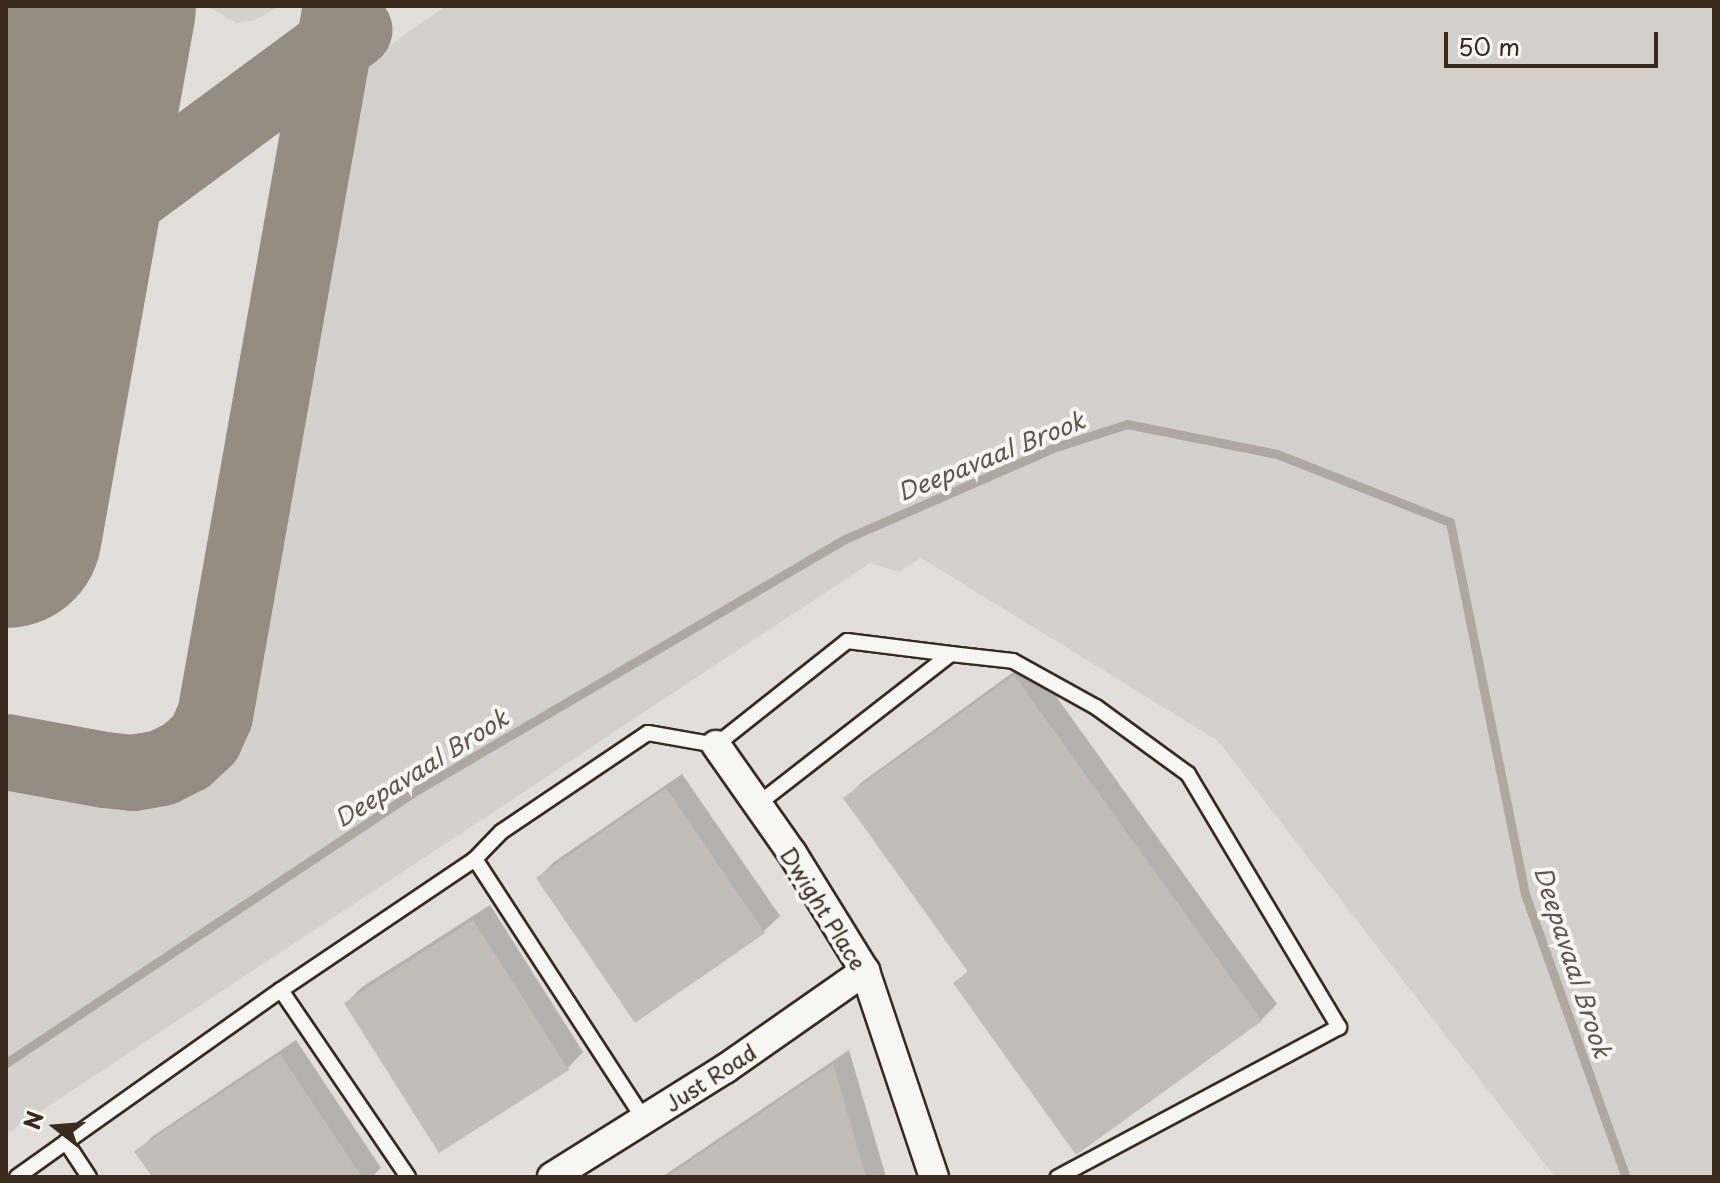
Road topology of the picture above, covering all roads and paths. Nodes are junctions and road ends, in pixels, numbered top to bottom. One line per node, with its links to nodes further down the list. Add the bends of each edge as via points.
1 (951, 654): 2 (lane, via 847,641); 3 (lane); 14 (lane, via 1013,661 1096,707 1188,774 1339,1027)
2 (716, 745): 3 (street, Dwight Place); 4 (lane, via 648,733 501,832)
3 (758, 804): 5 (street, Dwight Place)
4 (475, 859): 6 (lane); 7 (lane)
5 (865, 971): 7 (street, Just Road); 13 (street, Dwight Place)
6 (281, 990): 8 (lane); 12 (lane)
7 (644, 1119): 9 (street, Just Road)
8 (66, 1142): 10 (lane); 11 (lane)
9 (558, 1175)
10 (17, 1177)
11 (89, 1177)
12 (408, 1177)
13 (934, 1177)
14 (1058, 1177)

